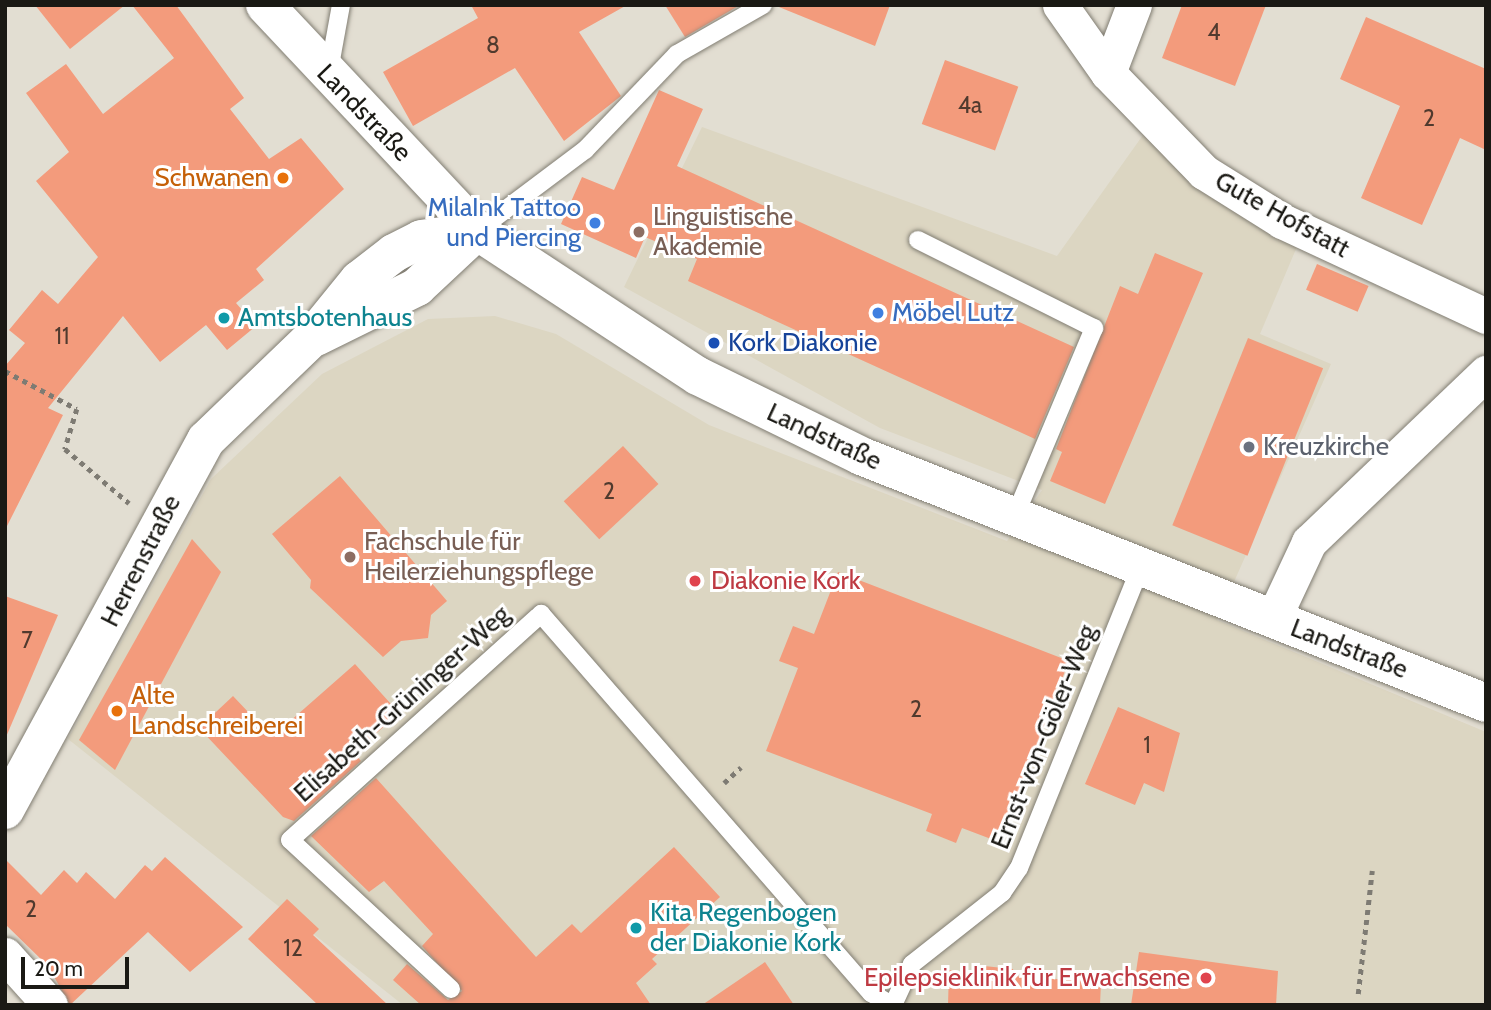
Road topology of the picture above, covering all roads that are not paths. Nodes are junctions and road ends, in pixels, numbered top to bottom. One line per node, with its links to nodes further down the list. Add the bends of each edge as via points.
1 (265, 5): 7 (main road, Landstraße)
2 (341, 5): 7 (lane)
3 (763, 5): 8 (lane, via 677,54 585,150)
4 (1060, 5): 6 (street, Gute Hofstatt)
5 (1134, 5): 6 (street)
6 (1108, 74): 10 (street, Gute Hofstatt, via 1204,172 1282,220)
7 (328, 78): 8 (main road, Landstraße)
8 (477, 231): 12 (main road, Landstraße, via 698,376 861,456); 16 (main road, Herrenstraße, via 421,239 394,253 359,280 311,339 229,412 158,523 56,727)
9 (918, 240): 12 (lane, via 1094,328)
10 (1486, 316)
11 (1486, 373): 14 (street, via 1309,542)
12 (1014, 518): 13 (main road, Landstraße)
13 (1141, 566): 14 (main road, Landstraße); 20 (lane, Ernst-von-Göler-Weg, via 1019,868 1002,893 912,964)
14 (1273, 619): 15 (main road, Landstraße)
15 (1486, 703)
16 (5, 810)
17 (5, 955): 19 (street)
18 (452, 989): 20 (lane, Elisabeth-Grüninger-Weg, via 289,840 541,614 871,993)
19 (50, 1005)
20 (892, 1005)

